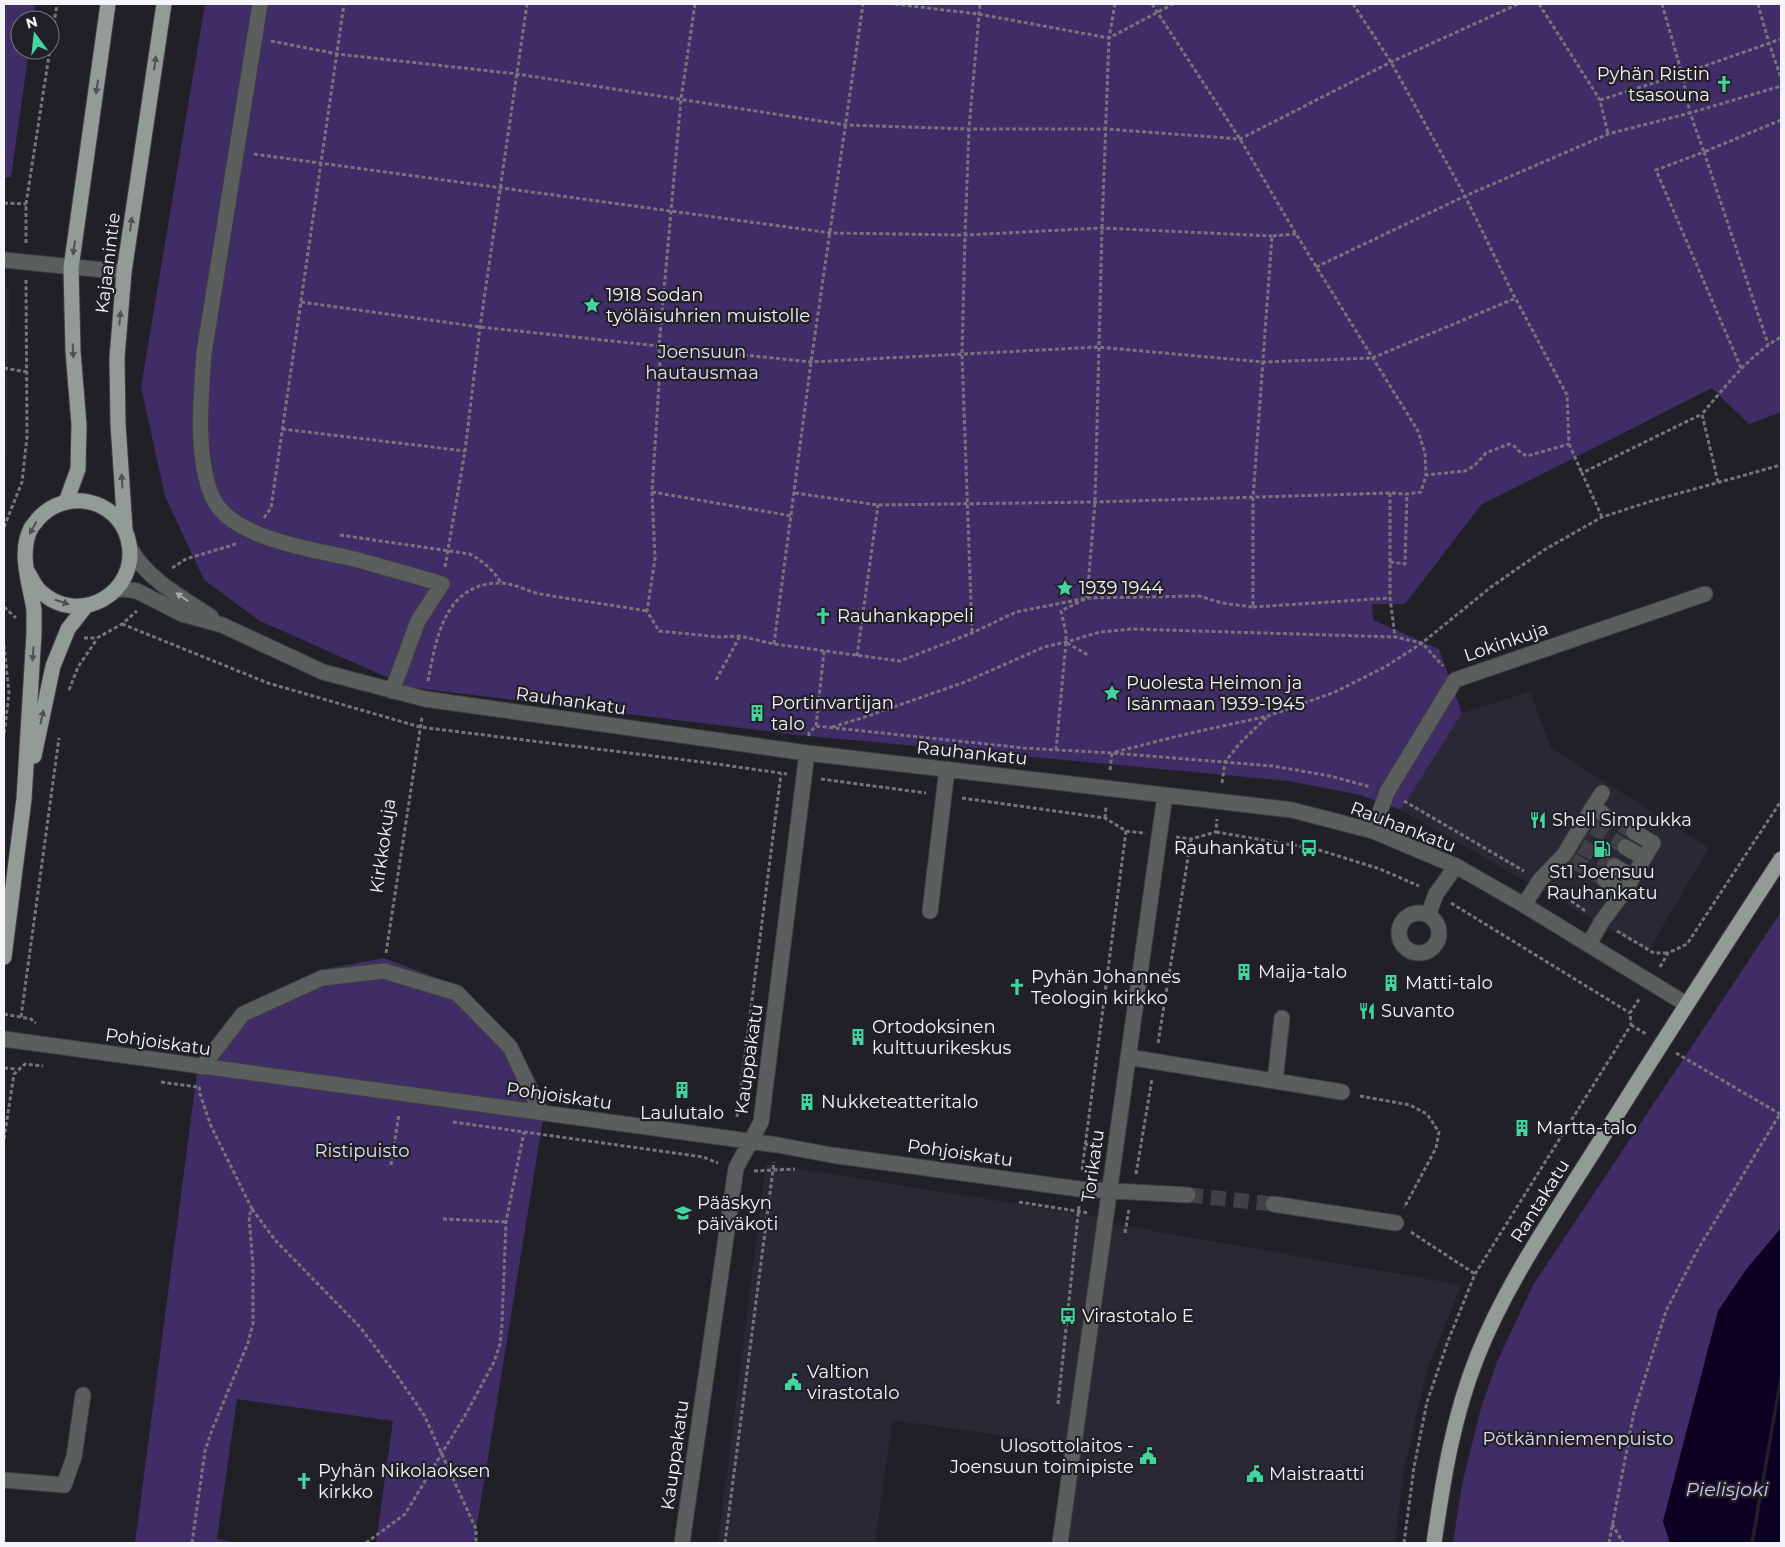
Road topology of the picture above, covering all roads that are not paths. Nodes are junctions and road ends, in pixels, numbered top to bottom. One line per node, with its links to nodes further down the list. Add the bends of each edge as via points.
1 (108, 4): 5 (main road, Kajaanintie, one-way to 5)
2 (164, 4): 6 (main road, Kajaanintie, one-way to 2)
3 (260, 4): 15 (street, via 204,353 200,407 203,466 212,498 226,516 252,532 299,548 350,558 442,584 418,621)
4 (4, 260): 5 (street)
5 (71, 268): 6 (street); 7 (main road, Kajaanintie, one-way to 7, via 79,434 78,469)
6 (124, 272): 8 (main road, Kajaanintie, one-way to 6, via 117,367)
7 (66, 502): 8 (main road, via 84,500 100,505 115,515); 10 (main road, one-way to 10, via 46,510 31,527 25,549)
8 (125, 529): 9 (main road)
9 (131, 550): 11 (main road, via 128,571); 14 (street, Rauhankatu, one-way to 9, via 151,575 138,563)
10 (27, 571): 13 (main road, one-way to 13, via 39,590 56,602); 20 (main road, one-way to 20, via 34,633)
11 (116, 590): 13 (main road, via 99,602); 14 (street, Rauhankatu, via 137,592 182,614)
12 (1705, 594): 21 (street, Lokinkuja, via 1455,680 1386,792)
13 (86, 606): 20 (main road, one-way to 13, via 53,666 68,629)
14 (222, 625): 15 (street, Rauhankatu, via 323,672)
15 (392, 691): 16 (street, Rauhankatu, via 425,699)
16 (807, 753): 17 (street, Rauhankatu); 44 (street, Kauppakatu, via 761,1122)
17 (947, 769): 19 (street, Rauhankatu); 32 (street)
18 (1602, 792): 31 (street, via 1597,810 1568,858 1540,880)
19 (1165, 795): 21 (street, Rauhankatu, via 1292,810); 39 (street, Torikatu)
20 (24, 799): 35 (main road)
21 (1373, 831): 26 (street, Rauhankatu)
22 (1634, 832): 24 (street, via 1653,844)
23 (1625, 847): 24 (street)
24 (1644, 858): 28 (street)
25 (1781, 859): 36 (main road, Rantakatu)
26 (1456, 866): 31 (street, Rauhankatu); 33 (street, via 1436,894)
27 (1614, 866): 28 (street)
28 (1633, 877): 30 (street)
29 (1605, 880): 30 (street)
30 (1624, 892): 34 (street)
31 (1524, 905): 34 (street, Rauhankatu)
32 (930, 911)
33 (1428, 915)
34 (1589, 944): 36 (street, Rauhankatu)
35 (4, 957)
36 (1686, 1004): 53 (main road, Rantakatu, via 1515,1276 1477,1356 1456,1420)
37 (1282, 1018): 41 (street)
38 (4, 1039): 40 (street, Pohjoiskatu)
39 (1128, 1058): 41 (street); 45 (street, Torikatu)
40 (202, 1067): 43 (street, Pohjoiskatu); 43 (street, via 244,1014 322,978 384,970 457,993 510,1048)
41 (1275, 1081): 42 (street)
42 (1342, 1092)
43 (541, 1112): 44 (street, Pohjoiskatu)
44 (749, 1142): 45 (street, Pohjoiskatu); 51 (street, Kauppakatu, via 736,1168)
45 (1109, 1190): 46 (street, Pohjoiskatu); 52 (street, Torikatu)
46 (1188, 1195)
47 (1273, 1204): 48 (street)
48 (1396, 1223)
49 (83, 1395): 50 (street, via 74,1457 64,1485)
50 (4, 1480)
51 (682, 1543)
52 (1060, 1543)
53 (1434, 1543)

